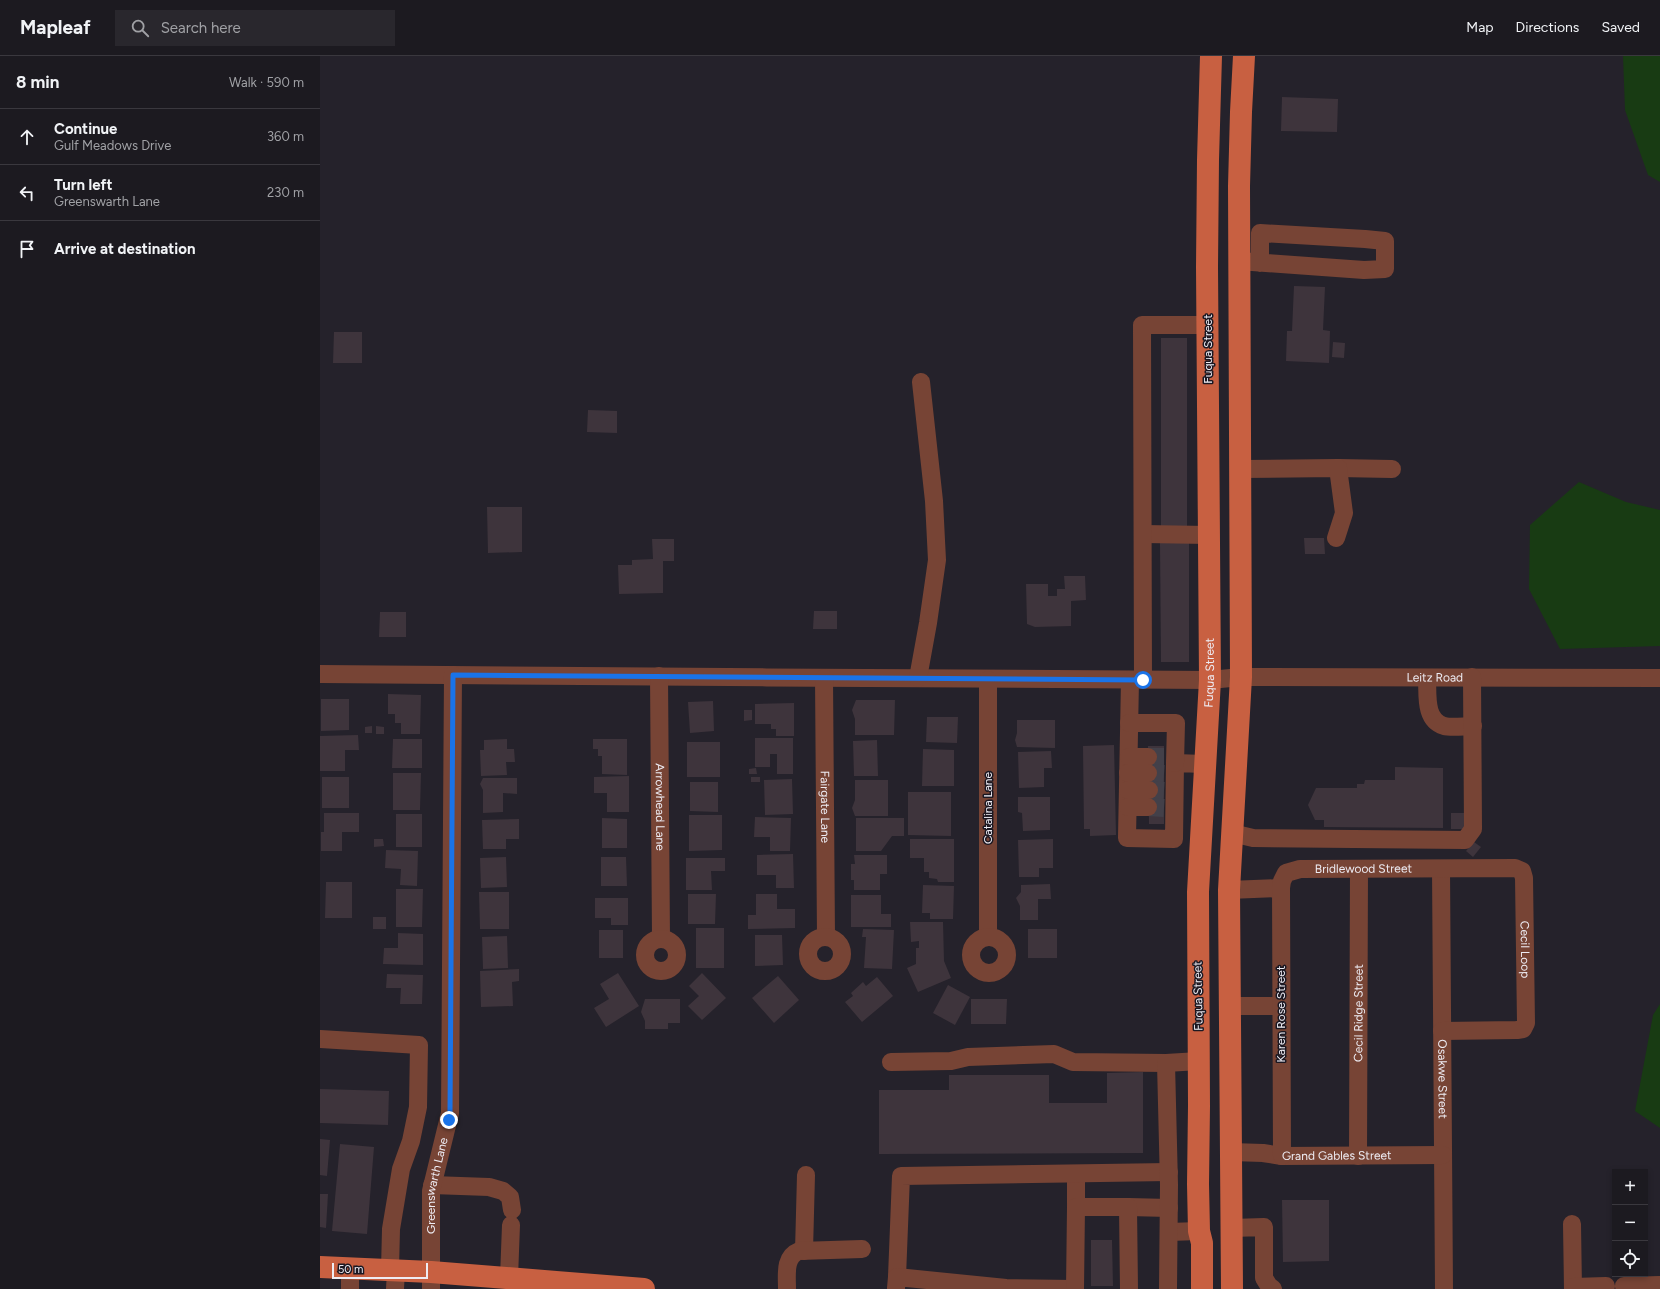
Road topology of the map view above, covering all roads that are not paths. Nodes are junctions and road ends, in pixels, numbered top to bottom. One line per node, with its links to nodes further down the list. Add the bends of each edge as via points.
1 (1211, 62): 2 (main road); 4 (main road, Fuqua Street)
2 (1244, 62): 3 (main road, via 1241,127)
3 (1250, 262): 3 (street, via 1260,233 1385,241 1385,269 1364,270); 4 (main road); 9 (main road)
4 (1207, 267): 5 (main road, Fuqua Street)
5 (1207, 325): 8 (main road, Fuqua Street); 11 (street, via 1142,325)
6 (921, 382): 20 (street, via 934,501 937,560)
7 (1338, 468): 9 (street); 10 (street); 13 (street, via 1344,513)
8 (1208, 469): 9 (main road); 12 (main road, Fuqua Street)
9 (1241, 469): 17 (main road)
10 (1392, 469)
11 (1143, 534): 12 (street); 24 (street)
12 (1209, 535): 25 (main road, Fuqua Street)
13 (1336, 538)
14 (320, 674): 15 (street, Leitz Road)
15 (453, 675): 16 (street, Leitz Road); 57 (street, Greenswarth Lane, via 450,1113)
16 (659, 676): 19 (street, Leitz Road); 39 (street, Arrowhead Lane)
17 (1241, 677): 21 (street, Leitz Road); 25 (street, Leitz Road); 31 (main road)
18 (1472, 677): 21 (street, Leitz Road); 22 (street, Leitz Road); 27 (street)
19 (824, 678): 20 (street, Leitz Road); 37 (street, Fairgate Lane)
20 (918, 678): 23 (street, Leitz Road)
21 (1427, 678): 27 (street, via 1428,709 1433,719 1444,726)
22 (1660, 678)
23 (988, 680): 24 (street, Leitz Road); 38 (street, Catalina Lane)
24 (1137, 680): 25 (street, Leitz Road); 26 (street)
25 (1210, 680): 28 (main road, Fuqua Street)
26 (1129, 723): 29 (street, via 1176,723); 30 (street)
27 (1473, 726): 31 (street, via 1473,829 1465,840 1253,838)
28 (1204, 764): 29 (street); 36 (main road, Fuqua Street)
29 (1163, 781): 30 (street); 30 (street); 30 (street, via 1174,838 1127,838)
30 (1128, 782)
31 (1232, 833): 35 (main road)
32 (1359, 869): 33 (street, Bridlewood Street); 34 (street, Bridlewood Street, via 1300,869); 52 (street, Cecil Ridge Street)
33 (1441, 869): 42 (street, Osakwe Street); 42 (street, Cecil Loop, via 1515,868 1522,871 1526,1023 1523,1029 1517,1030)
34 (1284, 881): 35 (street, Bridlewood Street); 41 (street, Karen Rose Street)
35 (1229, 890): 36 (main road); 40 (main road)
36 (1198, 892): 44 (main road, Fuqua Street)
37 (826, 937)
38 (988, 937)
39 (661, 938)
40 (1231, 1006): 41 (street); 48 (main road)
41 (1281, 1006): 51 (street, Karen Rose Street)
42 (1442, 1031): 50 (street, Osakwe Street)
43 (320, 1039): 68 (street, via 419,1045 418,1107 411,1141 401,1169 391,1229)
44 (1199, 1061): 46 (street); 47 (main road, Fuqua Street)
45 (891, 1062): 46 (street, via 1054,1054 1072,1062)
46 (1166, 1063): 55 (street)
47 (1199, 1106): 48 (main road); 56 (main road, Fuqua Street)
48 (1231, 1107): 49 (main road)
49 (1231, 1152): 51 (street, Grand Gables Street); 62 (main road)
50 (1443, 1155): 52 (street, Grand Gables Street); 87 (street, Osakwe Street)
51 (1282, 1156): 52 (street, Grand Gables Street)
52 (1358, 1156)
53 (806, 1174): 66 (street)
54 (1076, 1174): 55 (street); 58 (street); 72 (street, via 901,1176)
55 (1169, 1179): 56 (street); 60 (street)
56 (1198, 1184): 63 (main road, Fuqua Street)
57 (432, 1185): 70 (street, Greenswarth Lane); 71 (street, via 489,1186 510,1197)
58 (1076, 1207): 59 (street); 81 (street)
59 (1128, 1207): 60 (street); 82 (street)
60 (1169, 1208): 64 (street)
61 (1572, 1224): 77 (street)
62 (1232, 1228): 85 (main road); 86 (street, via 1264,1228 1264,1278)
63 (1200, 1231): 64 (street); 84 (main road, Fuqua Street)
64 (1169, 1232): 83 (street)
65 (862, 1249): 66 (street)
66 (804, 1251): 79 (street, via 792,1254 789,1258)
67 (320, 1267): 69 (main road)
68 (394, 1276): 69 (main road); 70 (main road)
69 (350, 1279)
70 (431, 1280): 71 (main road)
71 (511, 1282): 76 (main road)
72 (897, 1283): 80 (street)
73 (1606, 1286): 77 (street)
74 (1624, 1286): 75 (street)
75 (1660, 1286)
76 (602, 1287): 78 (main road)
77 (1573, 1288)
78 (644, 1289)
79 (787, 1289)
80 (1006, 1289): 81 (street)
81 (1074, 1289)
82 (1129, 1289)
83 (1168, 1289)
84 (1202, 1289)
85 (1232, 1289)
86 (1273, 1289)
87 (1444, 1289)

